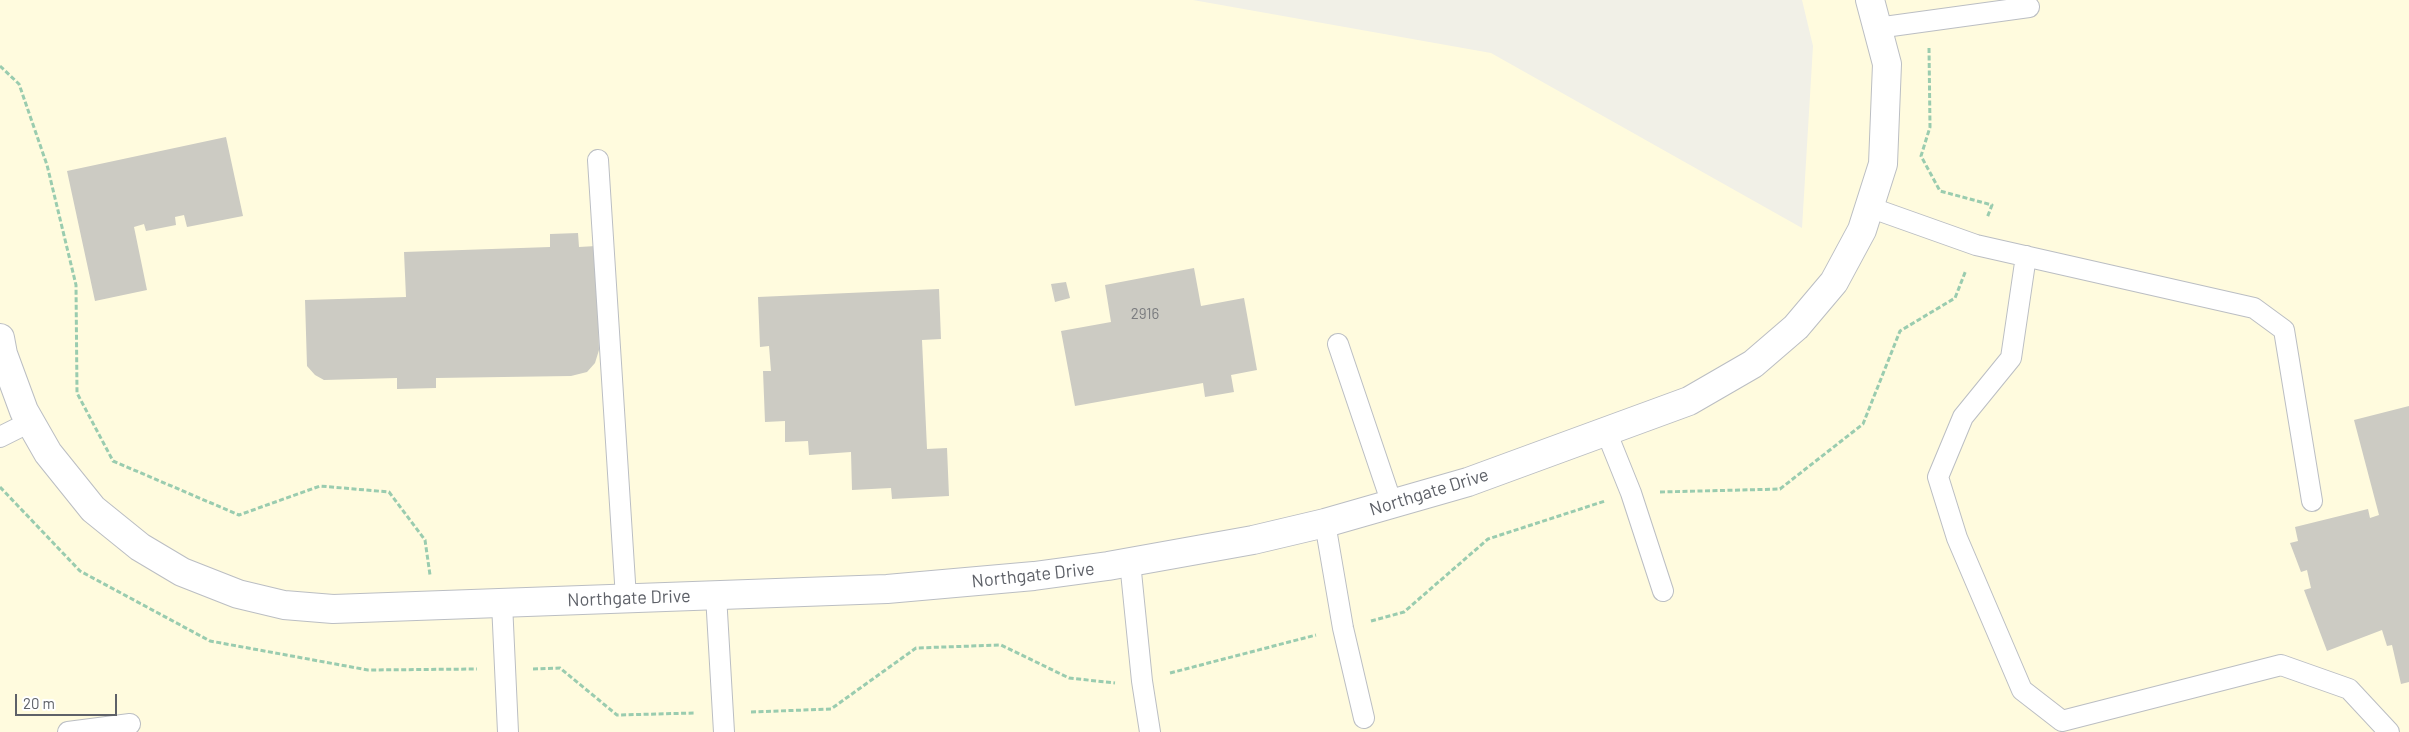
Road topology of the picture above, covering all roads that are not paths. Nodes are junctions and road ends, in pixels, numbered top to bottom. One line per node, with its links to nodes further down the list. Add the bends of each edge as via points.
1 (1870, 0): 3 (street, Northgate Drive)
2 (2029, 7): 3 (lane)
3 (1877, 28): 5 (street, Northgate Drive, via 1887,64 1883,164)
4 (598, 160): 18 (lane)
5 (1869, 207): 6 (lane, via 1976,245); 10 (street, Northgate Drive, via 1862,230 1834,282 1796,327 1753,364 1690,401)
6 (2026, 256): 12 (lane, via 2254,308 2284,330); 26 (lane, via 2011,358 1963,417 1938,477 1956,538 2022,690 2062,721 2281,665 2349,689)
7 (0, 338): 9 (street, Northgate Drive, via 3,354)
8 (1338, 344): 13 (lane)
9 (30, 422): 11 (lane); 19 (street, Northgate Drive, via 48,453 94,509 140,547 182,572 238,594 284,605 333,609)
10 (1606, 431): 13 (street, Northgate Drive, via 1468,482); 16 (lane, via 1631,493)
11 (0, 437)
12 (2312, 501)
13 (1392, 504): 14 (street, Northgate Drive)
14 (1325, 523): 15 (street, Northgate Drive, via 1253,540); 20 (lane, via 1343,628)
15 (1130, 562): 17 (street, Northgate Drive, via 1034,576 897,588); 25 (lane)
16 (1663, 592)
17 (716, 595): 18 (street, Northgate Drive); 24 (lane)
18 (626, 598): 19 (street, Northgate Drive)
19 (502, 603): 23 (lane)
20 (1364, 718)
21 (130, 724): 22 (lane)
22 (68, 732)
23 (508, 732)
24 (724, 732)
25 (1150, 732)
26 (2389, 732)

